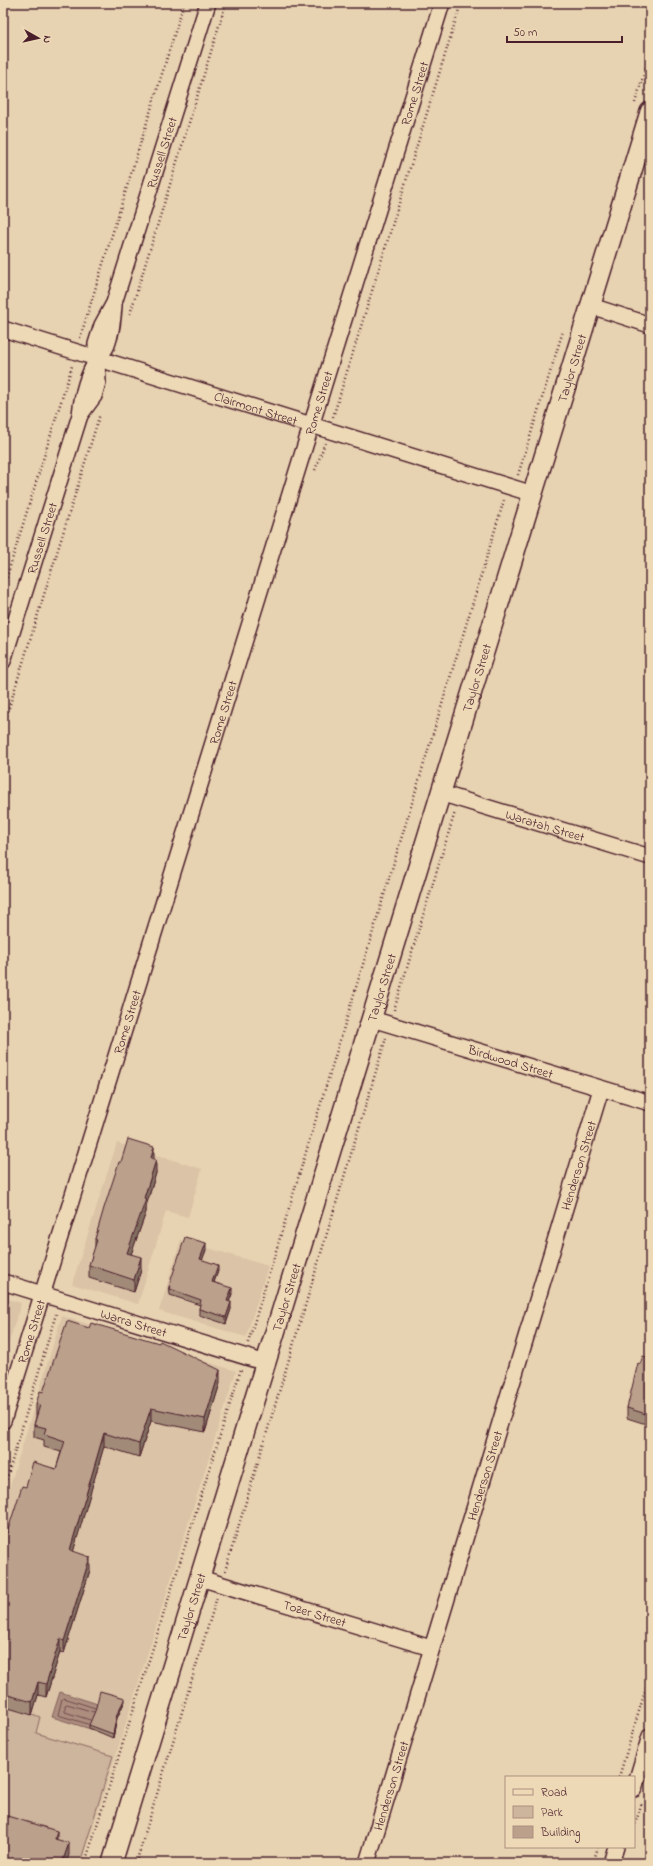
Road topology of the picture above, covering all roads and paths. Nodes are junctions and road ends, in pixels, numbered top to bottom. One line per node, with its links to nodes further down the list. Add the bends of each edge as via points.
1 (184, 3): 9 (path)
2 (208, 3): 10 (street, Russell Street, via 114,303 102,325 96,344)
3 (442, 3): 11 (street, Rome Street)
4 (461, 3): 12 (path)
5 (650, 112): 6 (street, Taylor Street)
6 (591, 306): 7 (street); 16 (street, Taylor Street)
7 (650, 325)
8 (3, 329): 9 (street, Clairmont Street)
9 (76, 352): 10 (street, Clairmont Street); 17 (path)
10 (97, 359): 11 (street, Clairmont Street); 18 (street, Russell Street, via 83,393 80,415)
11 (312, 425): 12 (street, Clairmont Street); 27 (street, Rome Street)
12 (329, 431): 13 (path); 15 (street, Clairmont Street)
13 (314, 472)
14 (518, 474): 15 (path)
15 (510, 487): 16 (street, Clairmont Street); 29 (path)
16 (533, 494): 19 (street, Taylor Street)
17 (3, 589)
18 (3, 661)
19 (440, 793): 20 (street, Waratah Street); 22 (street, Taylor Street)
20 (459, 798): 21 (street, Waratah Street); 23 (path)
21 (650, 857)
22 (372, 1019): 23 (street, Birdwood Street); 30 (street, Taylor Street)
23 (390, 1024): 24 (street, Birdwood Street); 34 (path)
24 (601, 1088): 25 (street, Birdwood Street); 35 (street, Henderson Street)
25 (650, 1103)
26 (3, 1282): 27 (street, Warra Street)
27 (42, 1294): 28 (street, Warra Street); 31 (street, Rome Street)
28 (59, 1299): 29 (street, Warra Street); 32 (path)
29 (245, 1356): 30 (street, Warra Street); 42 (path)
30 (266, 1363): 33 (street, Taylor Street)
31 (3, 1420)
32 (3, 1491)
33 (200, 1578): 34 (street, Tozer Street); 43 (street, Taylor Street)
34 (221, 1585): 35 (street, Tozer Street); 44 (path)
35 (431, 1648): 45 (street, Henderson Street)
36 (650, 1675): 38 (path)
37 (650, 1736): 39 (street)
38 (619, 1776)
39 (635, 1786)
40 (598, 1848): 46 (path)
41 (616, 1848): 47 (street)
42 (85, 1863)
43 (112, 1863)
44 (136, 1863)
45 (367, 1863)
46 (593, 1863)
47 (611, 1863)

